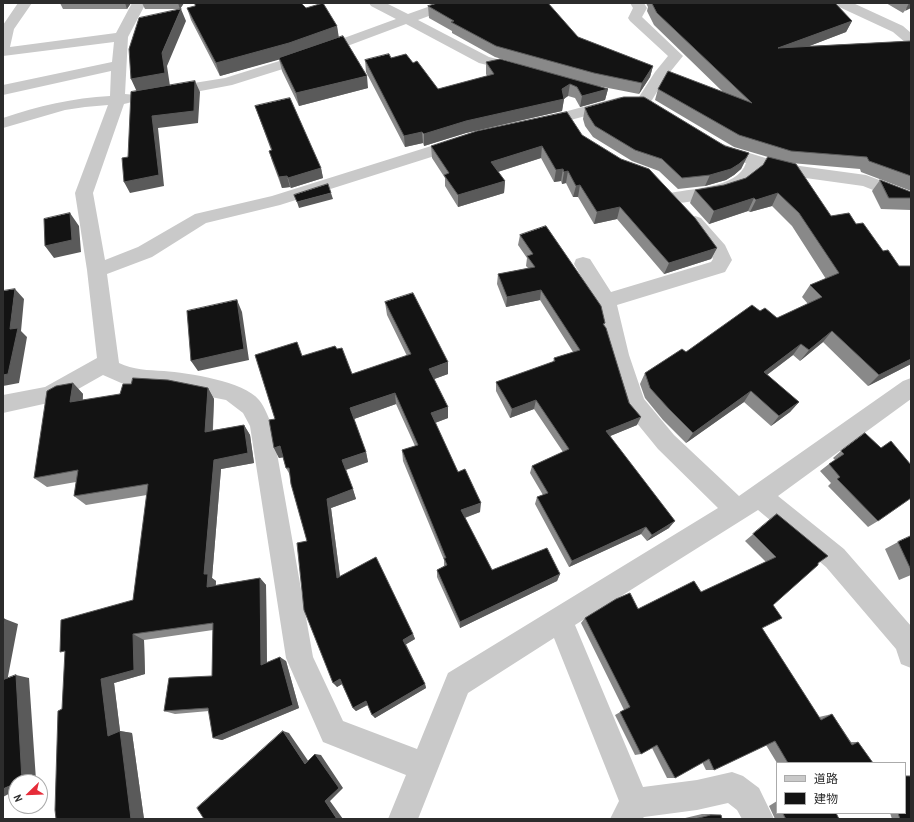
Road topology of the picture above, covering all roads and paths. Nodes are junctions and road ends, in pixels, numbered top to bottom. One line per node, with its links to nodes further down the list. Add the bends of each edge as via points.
1 (25, 3): 10 (street, via 7,29)
2 (139, 3): 8 (street)
3 (376, 3): 7 (street)
4 (451, 3): 7 (street)
5 (637, 3): 19 (street, via 640,8 635,18 676,56 660,75)
6 (842, 3): 9 (street, via 898,29)
7 (406, 20): 13 (street, via 484,60); 16 (street, via 228,82)
8 (121, 37): 11 (street); 12 (street)
9 (911, 40)
10 (3, 48)
11 (3, 52)
12 (119, 65): 14 (street); 18 (street)
13 (530, 72)
14 (3, 90)
15 (595, 92): 19 (street)
16 (157, 94)
17 (141, 97): 18 (street)
18 (117, 101): 20 (street, via 83,102); 27 (street, via 84,193)
19 (651, 106): 21 (street, via 620,102)
20 (3, 123)
21 (523, 127)
22 (472, 138): 27 (street, via 274,201 201,218 145,252)
23 (708, 141): 24 (street, via 727,152)
24 (755, 160): 25 (street, via 784,169 866,181); 28 (street, via 747,176 731,184 702,193 667,192 718,250 723,260 718,267)
25 (911, 199)
26 (583, 264): 28 (street)
27 (97, 270): 29 (street)
28 (606, 301): 33 (street, via 618,355 635,404 666,442)
29 (108, 362): 31 (street, via 49,395); 36 (street, via 108,368 128,377 176,381 231,392 251,406 262,425 300,658 333,732)
30 (911, 387): 32 (street)
31 (3, 404)
32 (760, 496): 33 (street); 35 (street, via 835,558 905,640)
33 (737, 510): 34 (street)
34 (560, 620): 36 (street, via 458,683); 37 (street)
35 (911, 654)
36 (424, 767): 38 (street)
37 (630, 811): 39 (street, via 732,787 748,799)
38 (403, 819)
39 (759, 819)

